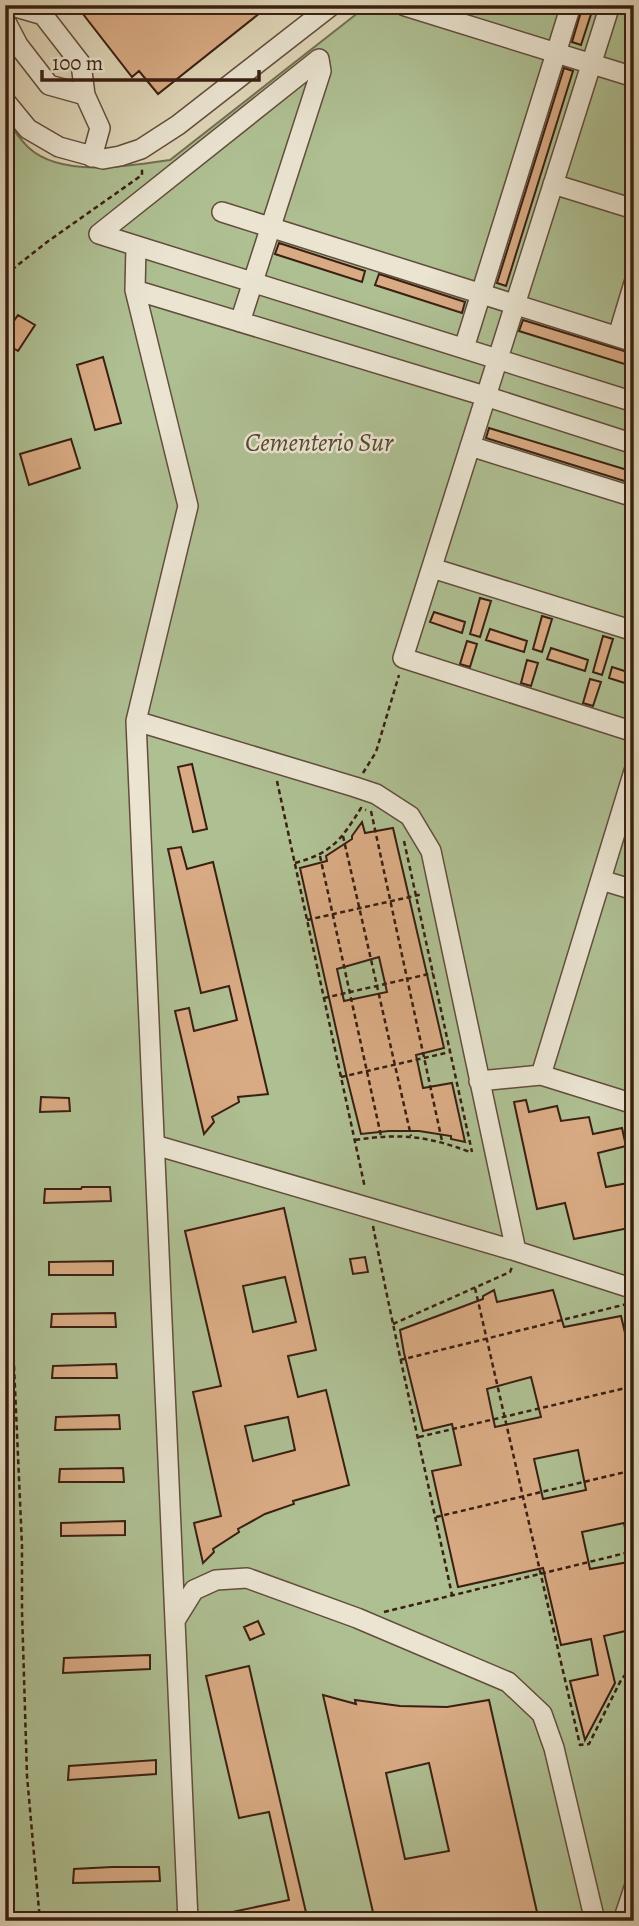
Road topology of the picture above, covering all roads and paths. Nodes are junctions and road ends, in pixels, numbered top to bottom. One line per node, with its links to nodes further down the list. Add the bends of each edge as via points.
1 (332, 5): 13 (street)
2 (571, 5): 7 (street)
3 (610, 5): 8 (street)
4 (13, 6): 6 (street); 10 (street, via 43,15 81,64)
5 (405, 6): 7 (street)
6 (6, 22): 10 (street, via 48,85)
7 (556, 53): 8 (street); 23 (street)
8 (591, 64): 9 (street); 14 (street)
9 (634, 77)
10 (85, 95): 12 (street, via 100,128)
11 (5, 100): 12 (street, via 28,129 59,147)
12 (92, 157): 13 (street)
13 (142, 158): 19 (path, via 142,175)
14 (553, 184): 15 (street); 24 (street)
15 (634, 209)
16 (222, 212): 17 (street)
17 (270, 228): 18 (street, via 321,71 318,59 99,234); 20 (street); 23 (street)
18 (136, 246): 20 (street); 22 (street)
19 (5, 275)
20 (253, 282): 25 (street); 27 (street)
21 (634, 283): 26 (street)
22 (135, 290): 25 (street); 37 (street, via 188,506)
23 (481, 294): 24 (street); 27 (street)
24 (516, 304): 26 (street); 28 (street)
25 (240, 322): 29 (street)
26 (626, 339)
27 (464, 348): 28 (street)
28 (498, 359): 29 (street); 30 (street)
29 (485, 396): 31 (street); 32 (street)
30 (634, 402)
31 (634, 444)
32 (470, 446): 33 (street); 34 (street)
33 (634, 497)
34 (432, 568): 35 (street); 36 (street)
35 (634, 631)
36 (403, 658): 38 (street); 41 (path, via 376,752)
37 (136, 721): 39 (street); 72 (street)
38 (634, 732)
39 (273, 762): 41 (street); 46 (path)
40 (634, 771): 47 (street)
41 (355, 787): 42 (street, via 376,794)
42 (388, 810): 43 (path); 48 (street, via 410,816 432,851); 50 (path)
43 (371, 811): 44 (path, via 361,808); 51 (path)
44 (344, 836): 45 (path); 52 (path)
45 (320, 856): 46 (path); 53 (path)
46 (295, 863): 54 (path)
47 (601, 880): 49 (street); 64 (street)
48 (439, 890): 50 (path); 66 (street)
49 (634, 890)
50 (416, 895): 51 (path); 55 (path)
51 (390, 901): 52 (path); 56 (path)
52 (360, 908): 53 (path); 57 (path)
53 (332, 915): 54 (path); 58 (path)
54 (307, 920): 59 (path)
55 (433, 973): 56 (path); 60 (path)
56 (407, 979): 57 (path); 61 (path)
57 (377, 986): 58 (path); 62 (path)
58 (349, 992): 59 (path); 63 (path)
59 (324, 998): 65 (path)
60 (450, 1052): 61 (path); 71 (path, via 472,1152)
61 (424, 1059): 62 (path); 71 (path)
62 (395, 1065): 63 (path); 69 (path)
63 (367, 1072): 65 (path); 68 (path)
64 (541, 1075): 66 (street); 67 (street)
65 (341, 1077): 70 (path)
66 (479, 1081): 75 (street)
67 (634, 1104)
68 (381, 1136): 69 (path); 70 (path)
69 (411, 1136): 71 (path)
70 (355, 1140): 74 (path)
71 (442, 1142)
72 (155, 1145): 74 (street); 92 (street)
73 (5, 1161): 95 (path, via 27,1776)
74 (369, 1208): 75 (street); 79 (path)
75 (516, 1251): 76 (path, via 510,1272); 77 (street)
76 (475, 1287): 79 (path); 80 (path)
77 (634, 1289)
78 (634, 1302): 80 (path)
79 (392, 1324): 81 (path)
80 (486, 1339): 81 (path); 83 (path)
81 (400, 1360): 84 (path)
82 (634, 1387): 83 (path)
83 (505, 1417): 84 (path); 86 (path)
84 (419, 1437): 87 (path)
85 (634, 1470): 86 (path)
86 (522, 1497): 87 (path); 89 (path)
87 (435, 1517): 90 (path)
88 (634, 1551): 89 (path)
89 (539, 1574): 90 (path); 93 (path, via 580,1745 589,1744)
90 (452, 1595): 91 (path)
91 (384, 1612)
92 (175, 1620): 96 (street); 97 (street, via 194,1590 216,1580 247,1578 357,1618 508,1682 542,1714 555,1748)
93 (634, 1662)
94 (634, 1888): 98 (street)
95 (40, 1921)
96 (188, 1921)
97 (595, 1921)
98 (623, 1921)

